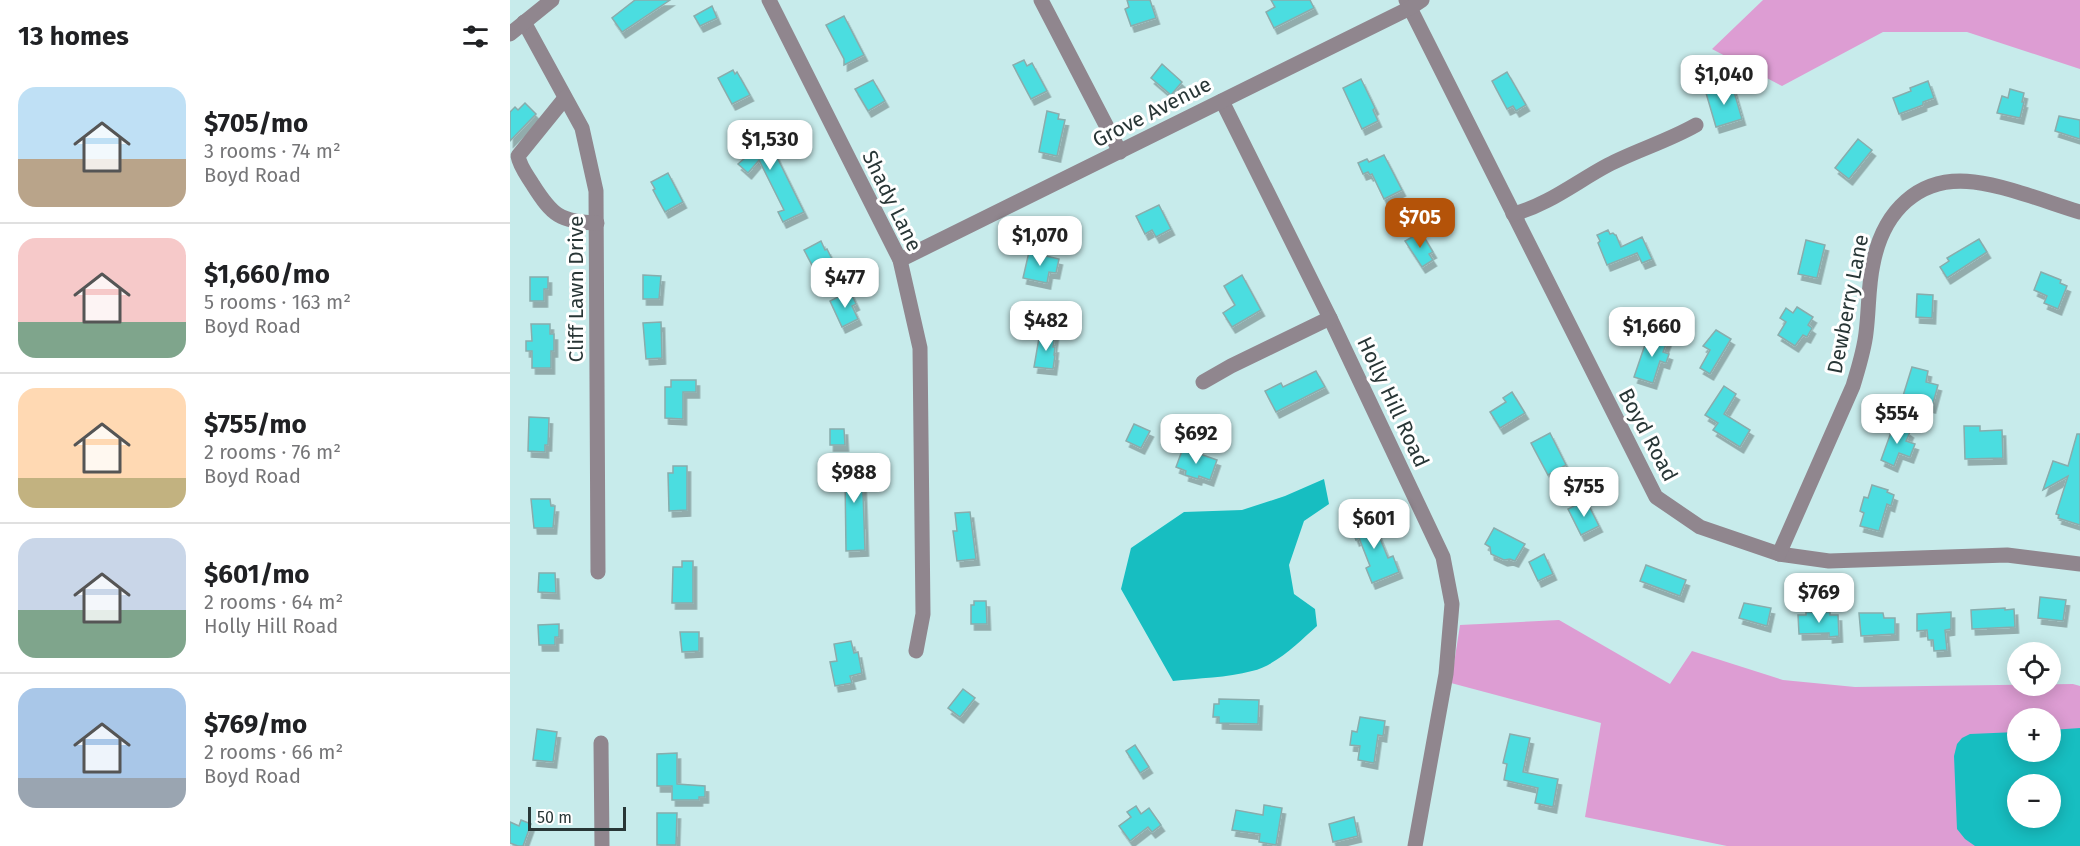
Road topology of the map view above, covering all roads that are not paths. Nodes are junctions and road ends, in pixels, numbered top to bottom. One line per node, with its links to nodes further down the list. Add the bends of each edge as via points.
1 (552, 0): 5 (street)
2 (769, 0): 14 (street, Shady Lane)
3 (1041, 0): 10 (street)
4 (1412, 3): 8 (street, Grove Avenue); 12 (street, Boyd Road)
5 (524, 22): 6 (street); 7 (street, Cliff Lawn Drive)
6 (510, 34)
7 (565, 98): 13 (street, Cliff Lawn Drive, via 582,128 596,191); 13 (street, via 518,156 520,164 558,216 574,222)
8 (1222, 100): 10 (street, Grove Avenue); 15 (street, Holly Hill Road)
9 (1696, 124): 12 (street, via 1595,172 1541,205)
10 (1120, 152): 14 (street, Grove Avenue)
11 (2080, 212): 17 (street, Dewberry Lane, via 1978,182 1956,181 1920,191 1893,213 1872,266 1866,334 1853,386)
12 (1513, 213): 17 (street, Boyd Road, via 1656,498 1700,527)
13 (597, 223): 19 (street, Cliff Lawn Drive)
14 (900, 260): 20 (street, Shady Lane, via 920,348 923,614)
15 (1330, 318): 16 (street); 23 (street, Holly Hill Road, via 1443,557 1452,604 1446,674)
16 (1203, 382)
17 (1779, 554): 18 (street, Boyd Road, via 1828,561 2007,555)
18 (2080, 564)
19 (598, 572)
20 (916, 651)
21 (601, 743): 22 (street)
22 (602, 846)
23 (1415, 846)

